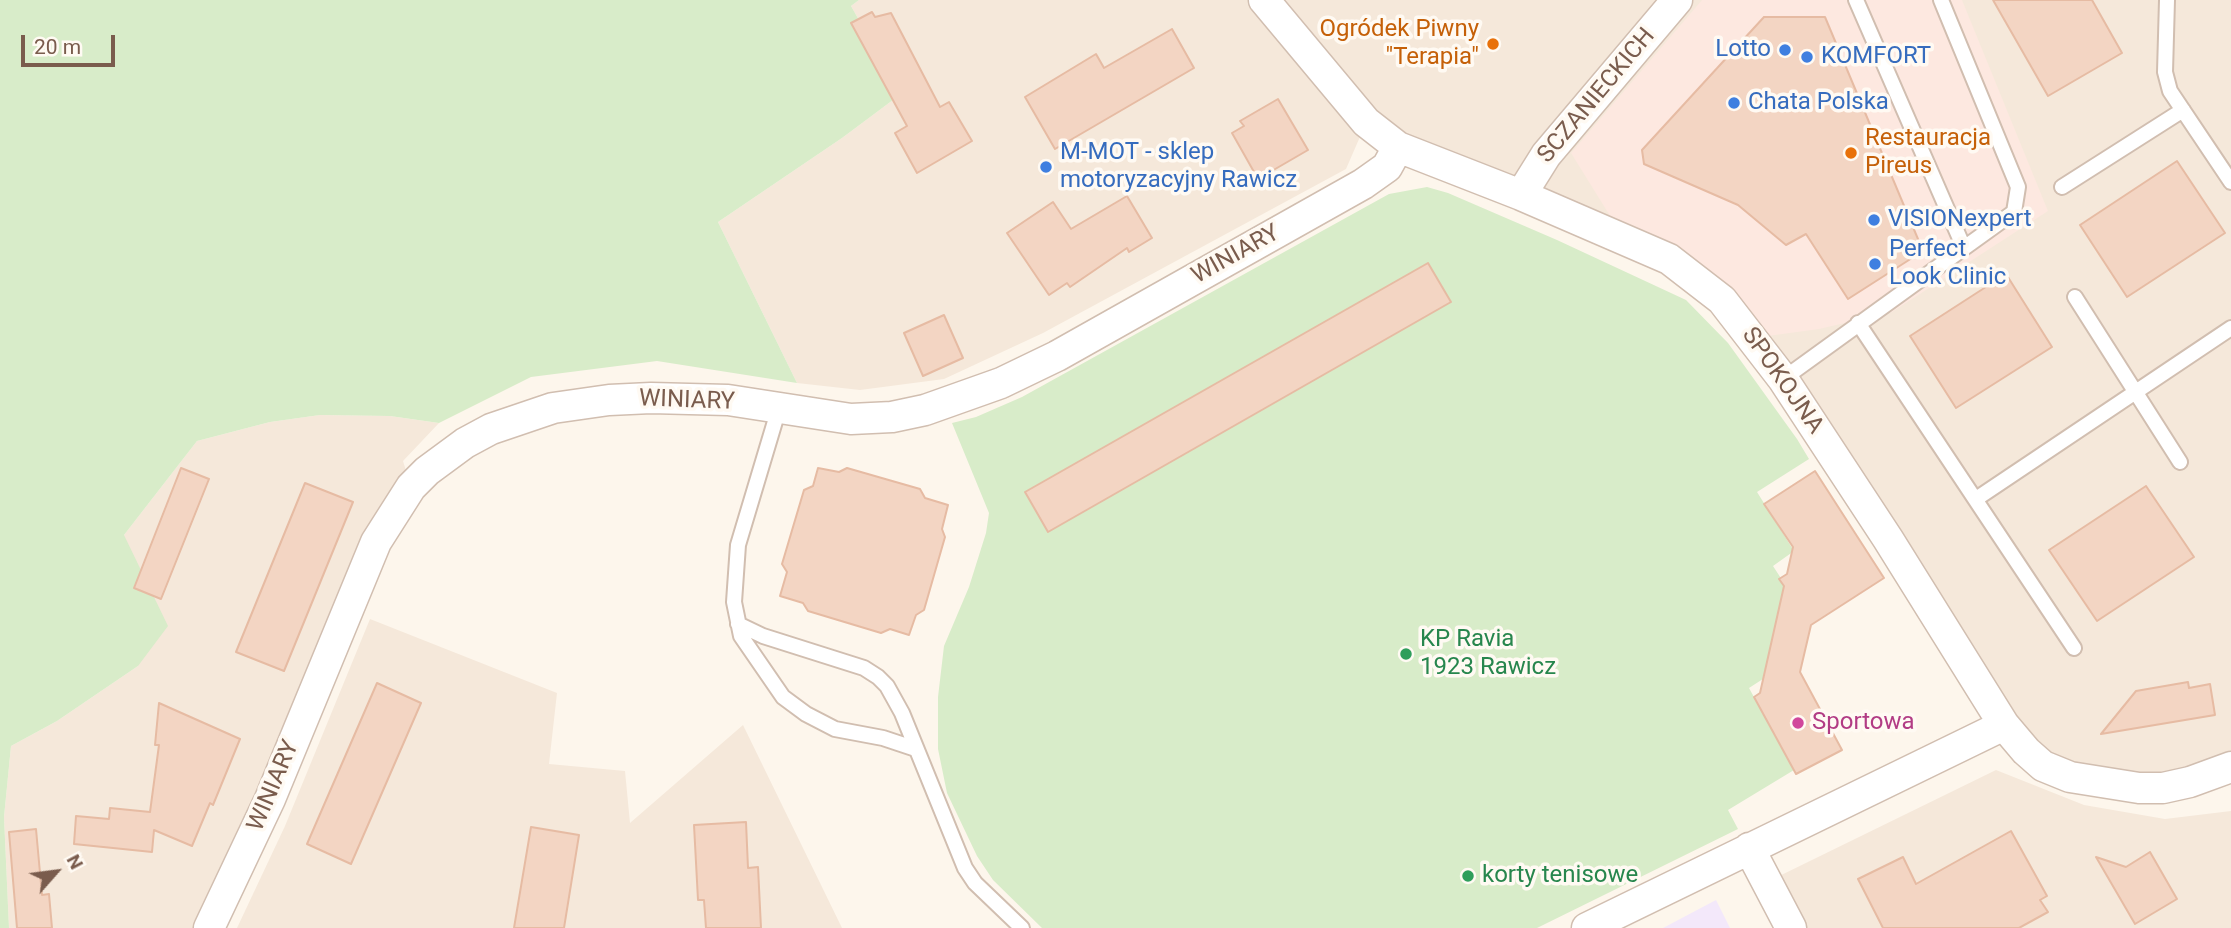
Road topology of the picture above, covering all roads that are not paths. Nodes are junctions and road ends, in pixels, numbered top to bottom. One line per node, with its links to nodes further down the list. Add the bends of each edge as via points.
1 (1264, 0): 7 (street, SPOKOJNA, via 1366,122)
2 (1677, 0): 10 (street, SCZANIECKICH, via 1546,155)
3 (1856, 0): 11 (lane)
4 (1941, 0): 11 (lane, via 2018,187 2014,212)
5 (2167, 0): 6 (lane, via 2165,72 2170,92)
6 (2183, 110): 8 (lane); 9 (lane)
7 (1398, 147): 10 (street, SPOKOJNA); 17 (street, WINIARY, via 1387,167 1363,184 1001,383 925,410 892,416 851,419)
8 (2231, 182)
9 (2062, 187)
10 (1521, 195): 15 (street, SPOKOJNA, via 1669,259 1722,300)
11 (1964, 248): 13 (lane)
12 (2075, 297): 16 (lane)
13 (1858, 323): 15 (lane); 19 (lane)
14 (2231, 328): 16 (lane)
15 (1783, 379): 22 (street, SPOKOJNA)
16 (2135, 392): 18 (lane); 19 (lane)
17 (779, 408): 20 (lane, via 738,545 734,602); 26 (street, WINIARY, via 729,400 651,398 575,404 491,429 427,471 376,542 270,799)
18 (2180, 462)
19 (1976, 499): 21 (lane)
20 (738, 624): 23 (lane, via 741,636 783,697 806,714 835,729); 23 (lane, via 878,677 897,700)
21 (2074, 648)
22 (2004, 725): 24 (street, SPOKOJNA, via 2043,766 2081,780 2163,788); 25 (street)
23 (916, 749): 27 (lane, via 965,868)
24 (2231, 767)
25 (1749, 848): 28 (street); 29 (street)
26 (209, 928)
27 (1022, 928)
28 (1587, 928)
29 (1791, 928)

